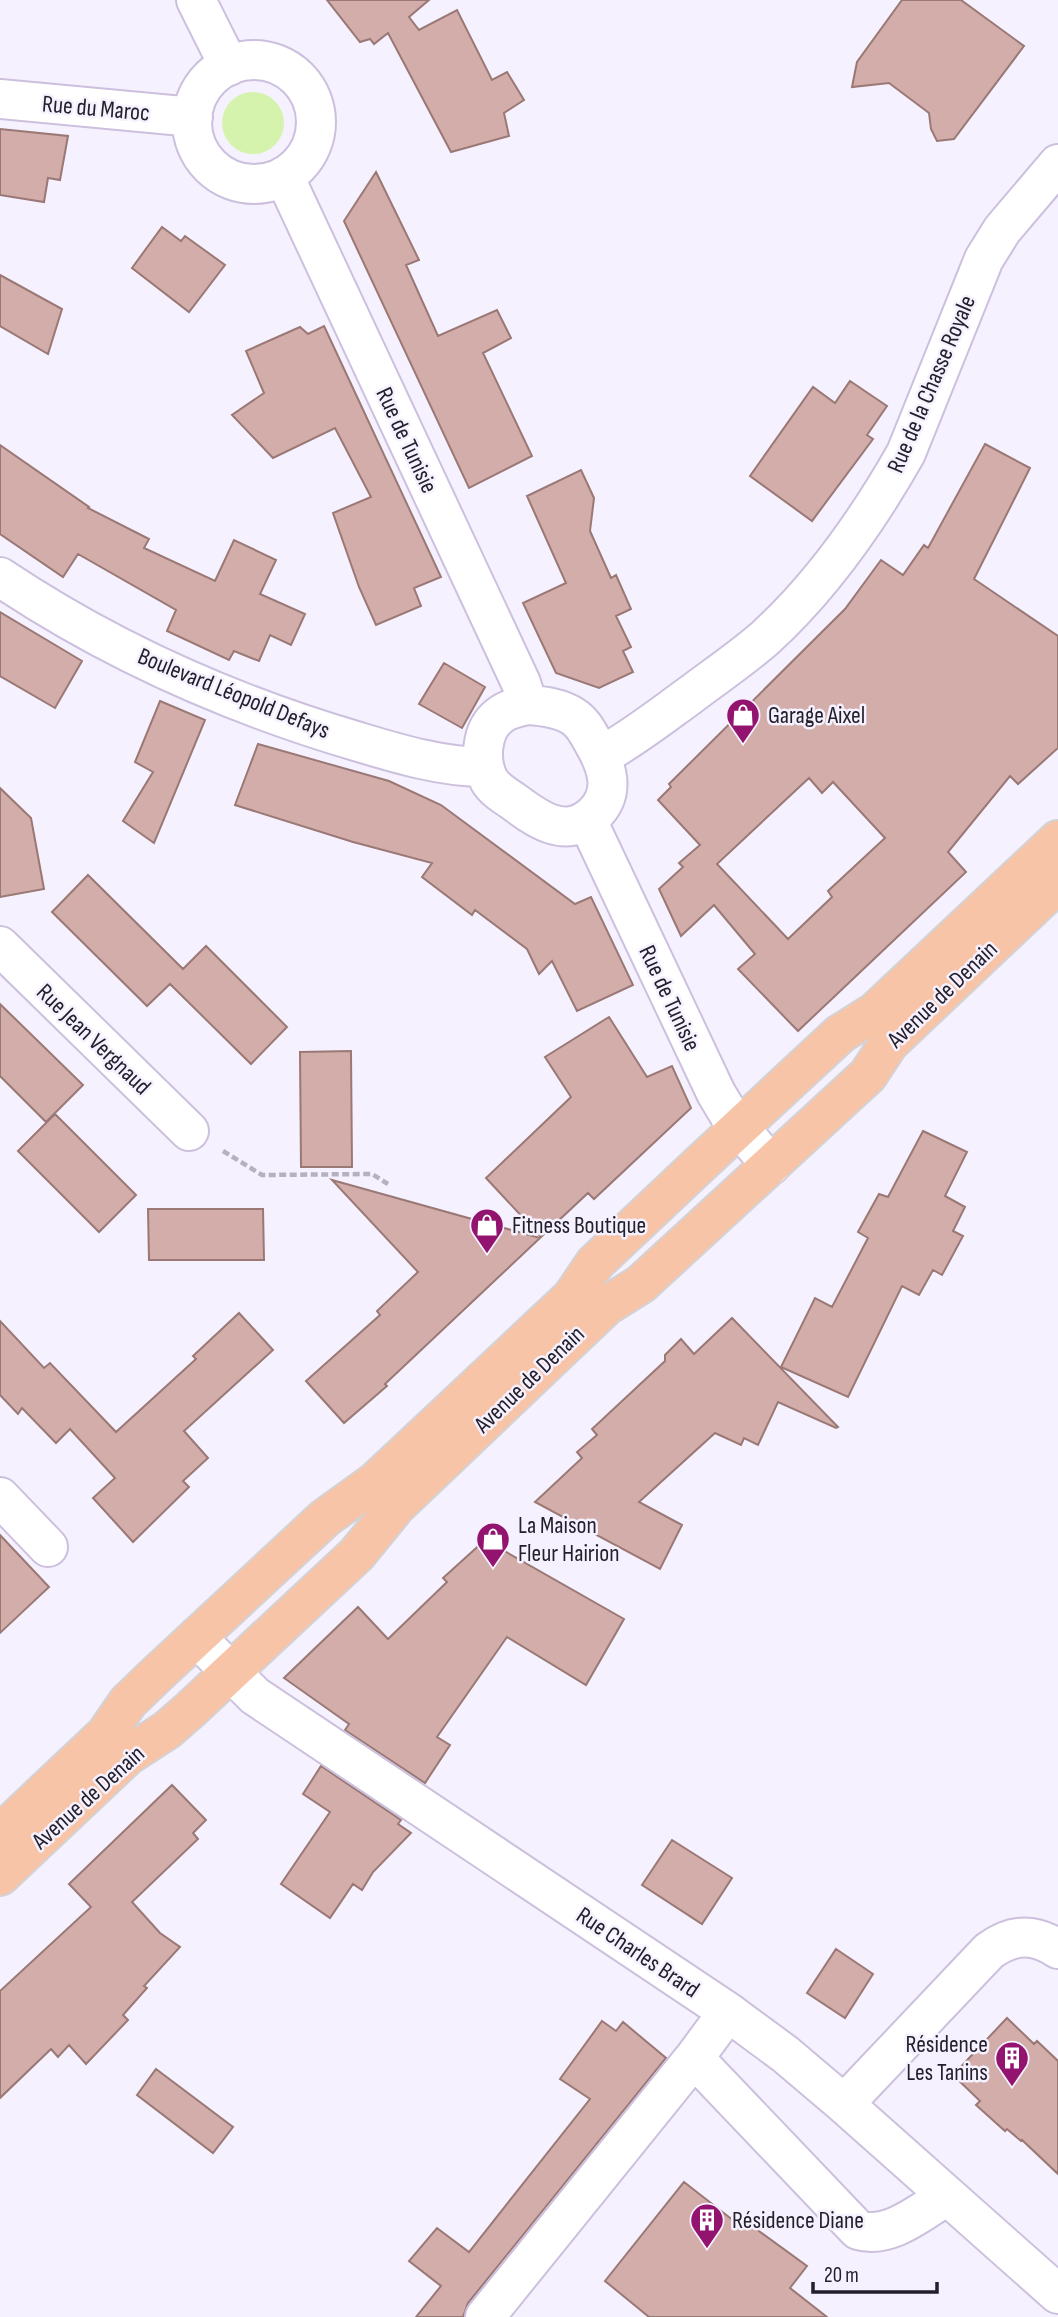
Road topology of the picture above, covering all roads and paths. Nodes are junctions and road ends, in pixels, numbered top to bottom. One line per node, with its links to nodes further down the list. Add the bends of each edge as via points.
1 (196, 0): 2 (street)
2 (229, 66): 4 (street, via 206,83); 6 (street, via 251,60 273,63 293,74 308,91 316,113 315,135 301,162)
3 (0, 99): 4 (street, Rue du Maroc)
4 (193, 117): 6 (street, via 198,147 223,176 253,184)
5 (1058, 164): 9 (street, Rue de la Chasse Royale, via 1002,230 984,259 906,453 828,571 746,654)
6 (284, 176): 8 (street, Rue de Tunisie)
7 (0, 577): 10 (street, Boulevard Léopold Defays, via 111,642 269,713 397,753)
8 (528, 705): 9 (street, via 574,716); 10 (street, via 508,710 492,723 483,748)
9 (601, 756): 11 (street, via 608,788 601,807)
10 (484, 767): 11 (street, via 491,784 538,820 566,827)
11 (586, 820): 15 (street, Rue de Tunisie, via 709,1080)
12 (1058, 840): 15 (main road, Avenue de Denain, via 875,1012 840,1034)
13 (1058, 883): 17 (main road, Avenue de Denain, via 889,1043 868,1075)
14 (0, 946): 16 (street, Rue Jean Vergnaud)
15 (739, 1128): 17 (street, Rue de Tunisie); 21 (main road, Avenue de Denain, via 596,1263 572,1297 375,1482 325,1518)
16 (189, 1131): 18 (path, via 262,1175 372,1174)
17 (771, 1165): 22 (main road, Avenue de Denain, via 641,1283 606,1306 396,1506 357,1554)
18 (388, 1184)
19 (0, 1497): 20 (street)
20 (48, 1547)
21 (197, 1638): 22 (street, Rue Charles Brard); 23 (main road, Avenue de Denain, via 135,1695 106,1734)
22 (230, 1672): 24 (main road, Avenue de Denain, via 167,1730 127,1756); 26 (street, Rue Charles Brard, via 255,1696)
23 (0, 1835)
24 (0, 1876)
25 (1058, 1949): 28 (street, via 1041,1939 1013,1937 989,1951)
26 (727, 2012): 27 (street); 28 (street, Rue Charles Brard)
27 (694, 2058): 29 (street, via 858,2230 879,2232 898,2225); 31 (street)
28 (844, 2104): 29 (street, Rue Charles Brard)
29 (947, 2196): 30 (street, Rue Charles Brard)
30 (1058, 2294)
31 (485, 2317)

